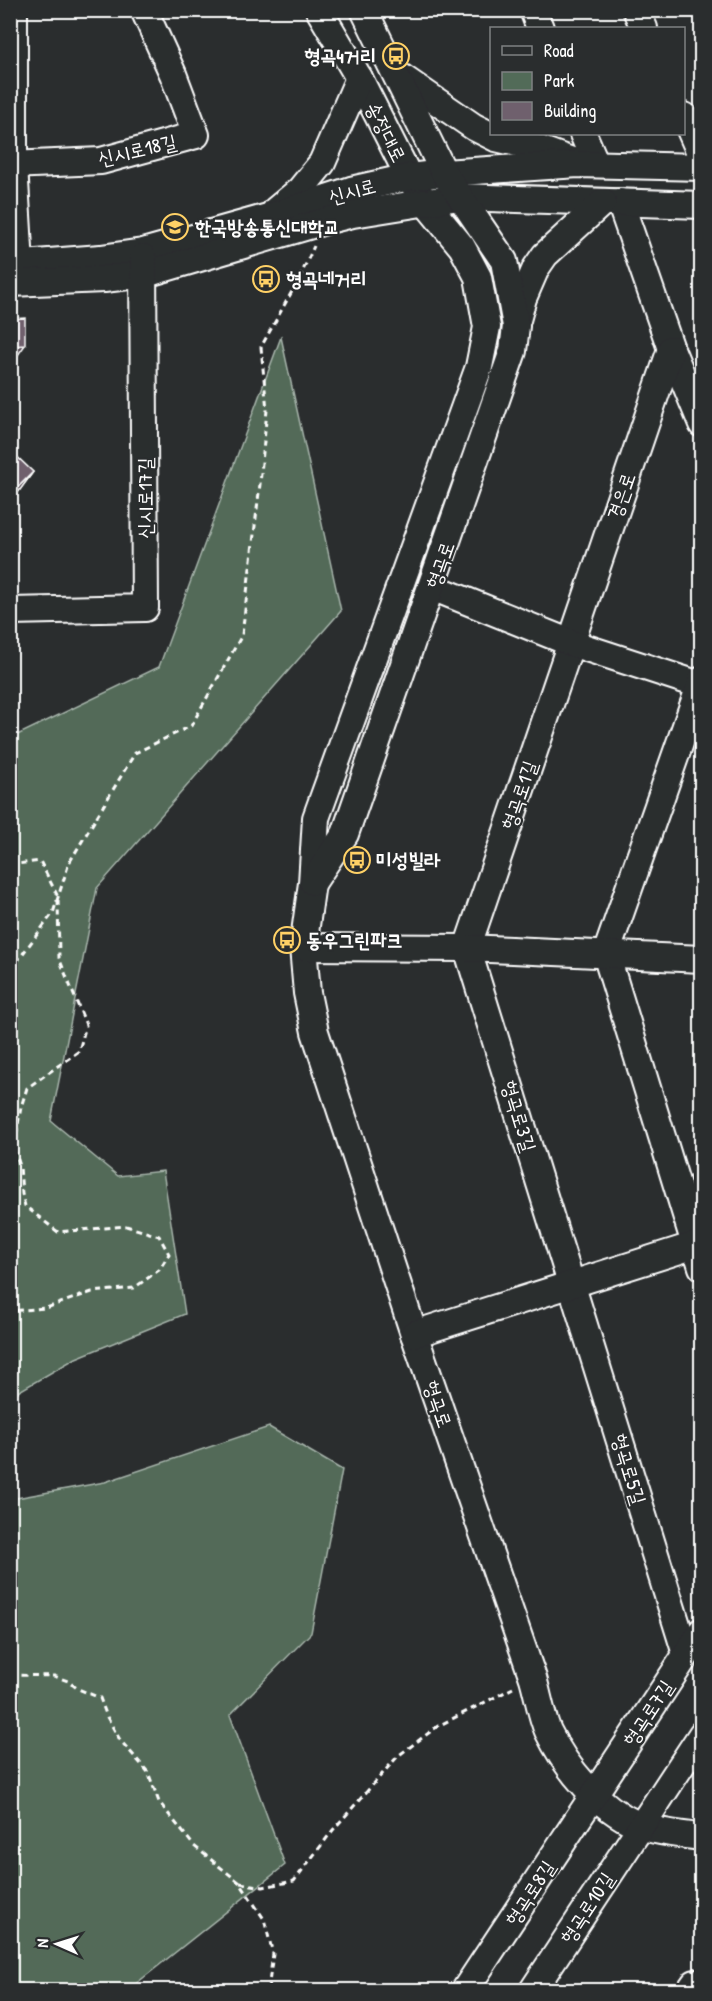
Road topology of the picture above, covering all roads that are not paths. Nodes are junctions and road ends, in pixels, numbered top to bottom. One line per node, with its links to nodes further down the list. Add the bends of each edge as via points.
1 (14, 10): 9 (street)
2 (144, 10): 16 (street, 신시로18길, via 196,135 101,160)
3 (319, 10): 11 (street, 송정대로)
4 (364, 10): 10 (street, 송정대로)
5 (532, 10): 7 (street)
6 (636, 10): 8 (street)
7 (540, 27)
8 (644, 27)
9 (12, 46): 16 (street)
10 (394, 72): 15 (street, via 481,131); 18 (street, 송정대로)
11 (359, 78): 19 (street, 송정대로); 24 (street, via 322,163 300,190)
12 (685, 118): 14 (street)
13 (583, 135): 15 (street)
14 (702, 157)
15 (587, 164): 17 (street, 신시로); 18 (street, 신시로)
16 (12, 165): 28 (street)
17 (702, 167)
18 (444, 173): 19 (street, 신시로); 20 (street, 송정대로)
19 (409, 177): 21 (street, 송정대로); 24 (street, 신시로, via 351,190)
20 (459, 197): 21 (street, 신시로); 22 (street, 신시로); 25 (street, 송정대로)
21 (425, 202): 26 (street, 송정대로); 27 (street, 신시로)
22 (612, 202): 23 (street, 신시로); 29 (street, via 545,255 523,298); 30 (street)
23 (702, 205)
24 (268, 217): 27 (street, 신시로)
25 (489, 239): 29 (street, 형곡로, via 504,261)
26 (462, 247): 36 (street, 형곡로, via 478,277 488,327 479,367 316,818)
27 (144, 263): 28 (street, 신시로, via 104,279); 33 (street, 신시로17길, via 145,608)
28 (14, 271)
29 (516, 326): 32 (street, 형곡로, via 513,351)
30 (671, 349): 31 (street); 34 (street, 경은로)
31 (702, 424)
32 (432, 587): 34 (street); 36 (street, 형곡로, via 345,834)
33 (10, 611)
34 (571, 643): 35 (street); 38 (street, 형곡로1길)
35 (701, 682): 39 (street)
36 (312, 883): 37 (street, 형곡로)
37 (303, 947): 38 (street); 43 (street, 형곡로, via 315,1032)
38 (467, 948): 39 (street); 42 (street, 형곡로3길)
39 (606, 954): 40 (street); 41 (street)
40 (702, 959)
41 (699, 1252): 42 (street)
42 (571, 1284): 43 (street); 45 (street, 형곡로5길)
43 (414, 1334): 47 (street, 형곡로, via 548,1730 572,1769)
44 (702, 1631): 45 (street, 형곡로7길)
45 (686, 1654): 47 (street, 형곡로7길)
46 (702, 1734): 48 (street, 형곡로10길)
47 (594, 1794): 48 (street, 형곡로, via 616,1813); 51 (street, 형곡로8길)
48 (640, 1826): 49 (street, 형곡로); 52 (street, 형곡로10길)
49 (702, 1837)
50 (702, 1982): 53 (street, via 695,1983)
51 (465, 1990)
52 (533, 1990)
53 (690, 1990)

